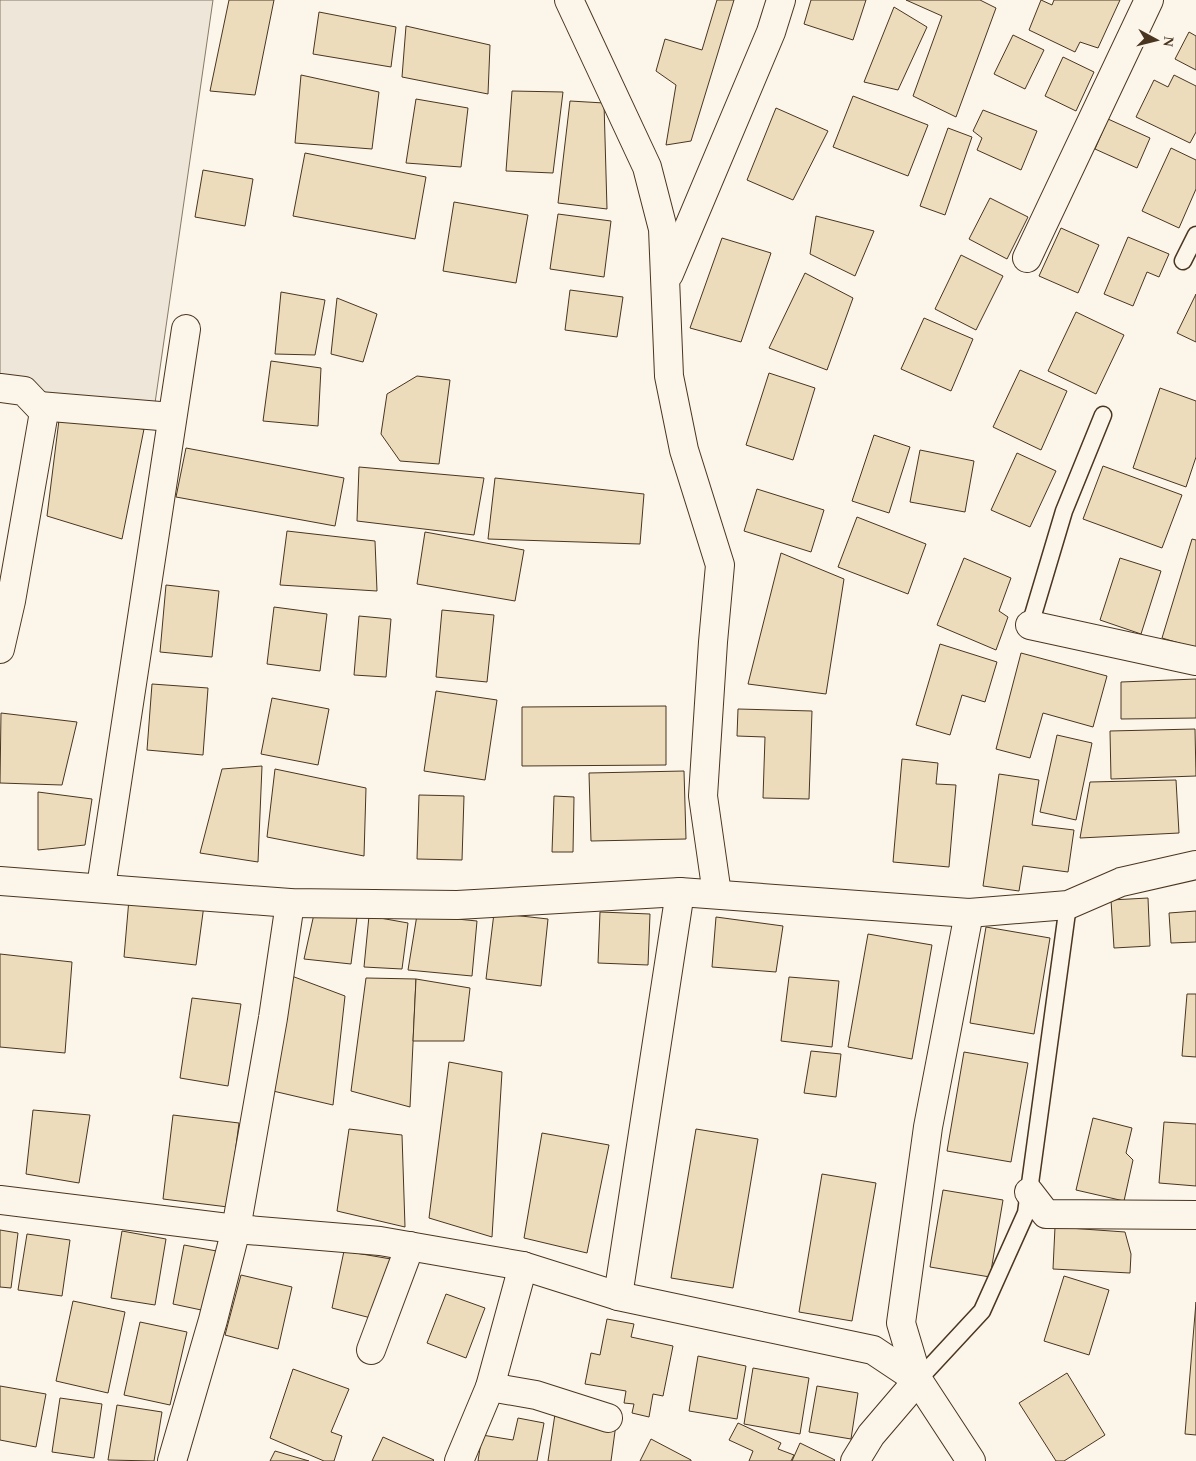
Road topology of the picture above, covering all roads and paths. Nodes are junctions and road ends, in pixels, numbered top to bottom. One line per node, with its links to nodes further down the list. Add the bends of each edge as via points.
1 (569, 0): 7 (street, via 647,167 663,229)
2 (781, 0): 7 (street, via 771,32)
3 (1149, 0): 5 (street)
4 (1196, 235): 6 (lane)
5 (1027, 258)
6 (1183, 261)
7 (665, 282): 20 (street, via 669,376 684,450 720,565 703,796)
8 (186, 329): 12 (street)
9 (0, 388): 10 (street, via 24,391)
10 (39, 406): 12 (street); 14 (street, via 44,412)
11 (1103, 415): 13 (lane, via 1064,511)
12 (172, 417): 18 (street)
13 (1030, 625): 15 (street)
14 (0, 649)
15 (1196, 661)
16 (1196, 865): 22 (street, via 1121,882)
17 (0, 881): 18 (street)
18 (101, 888): 21 (street)
19 (680, 892): 20 (street); 21 (street, via 458,905); 30 (street)
20 (717, 894): 23 (street)
21 (290, 902): 27 (street)
22 (1068, 905): 23 (street); 24 (lane)
23 (969, 913): 32 (street, via 928,1127 901,1323)
24 (1029, 1192): 26 (street, via 1046,1214); 32 (lane, via 1026,1213 982,1310)
25 (0, 1200): 27 (street)
26 (1196, 1215)
27 (236, 1229): 28 (street); 35 (street)
28 (410, 1246): 29 (street); 31 (street)
29 (523, 1266): 30 (street); 33 (street)
30 (618, 1296): 32 (street, via 873,1350)
31 (371, 1350)
32 (918, 1380): 37 (street, via 871,1435); 38 (street)
33 (490, 1387): 34 (street, via 536,1396); 36 (street)
34 (608, 1418)
35 (172, 1461)
36 (459, 1461)
37 (855, 1461)
38 (970, 1461)

